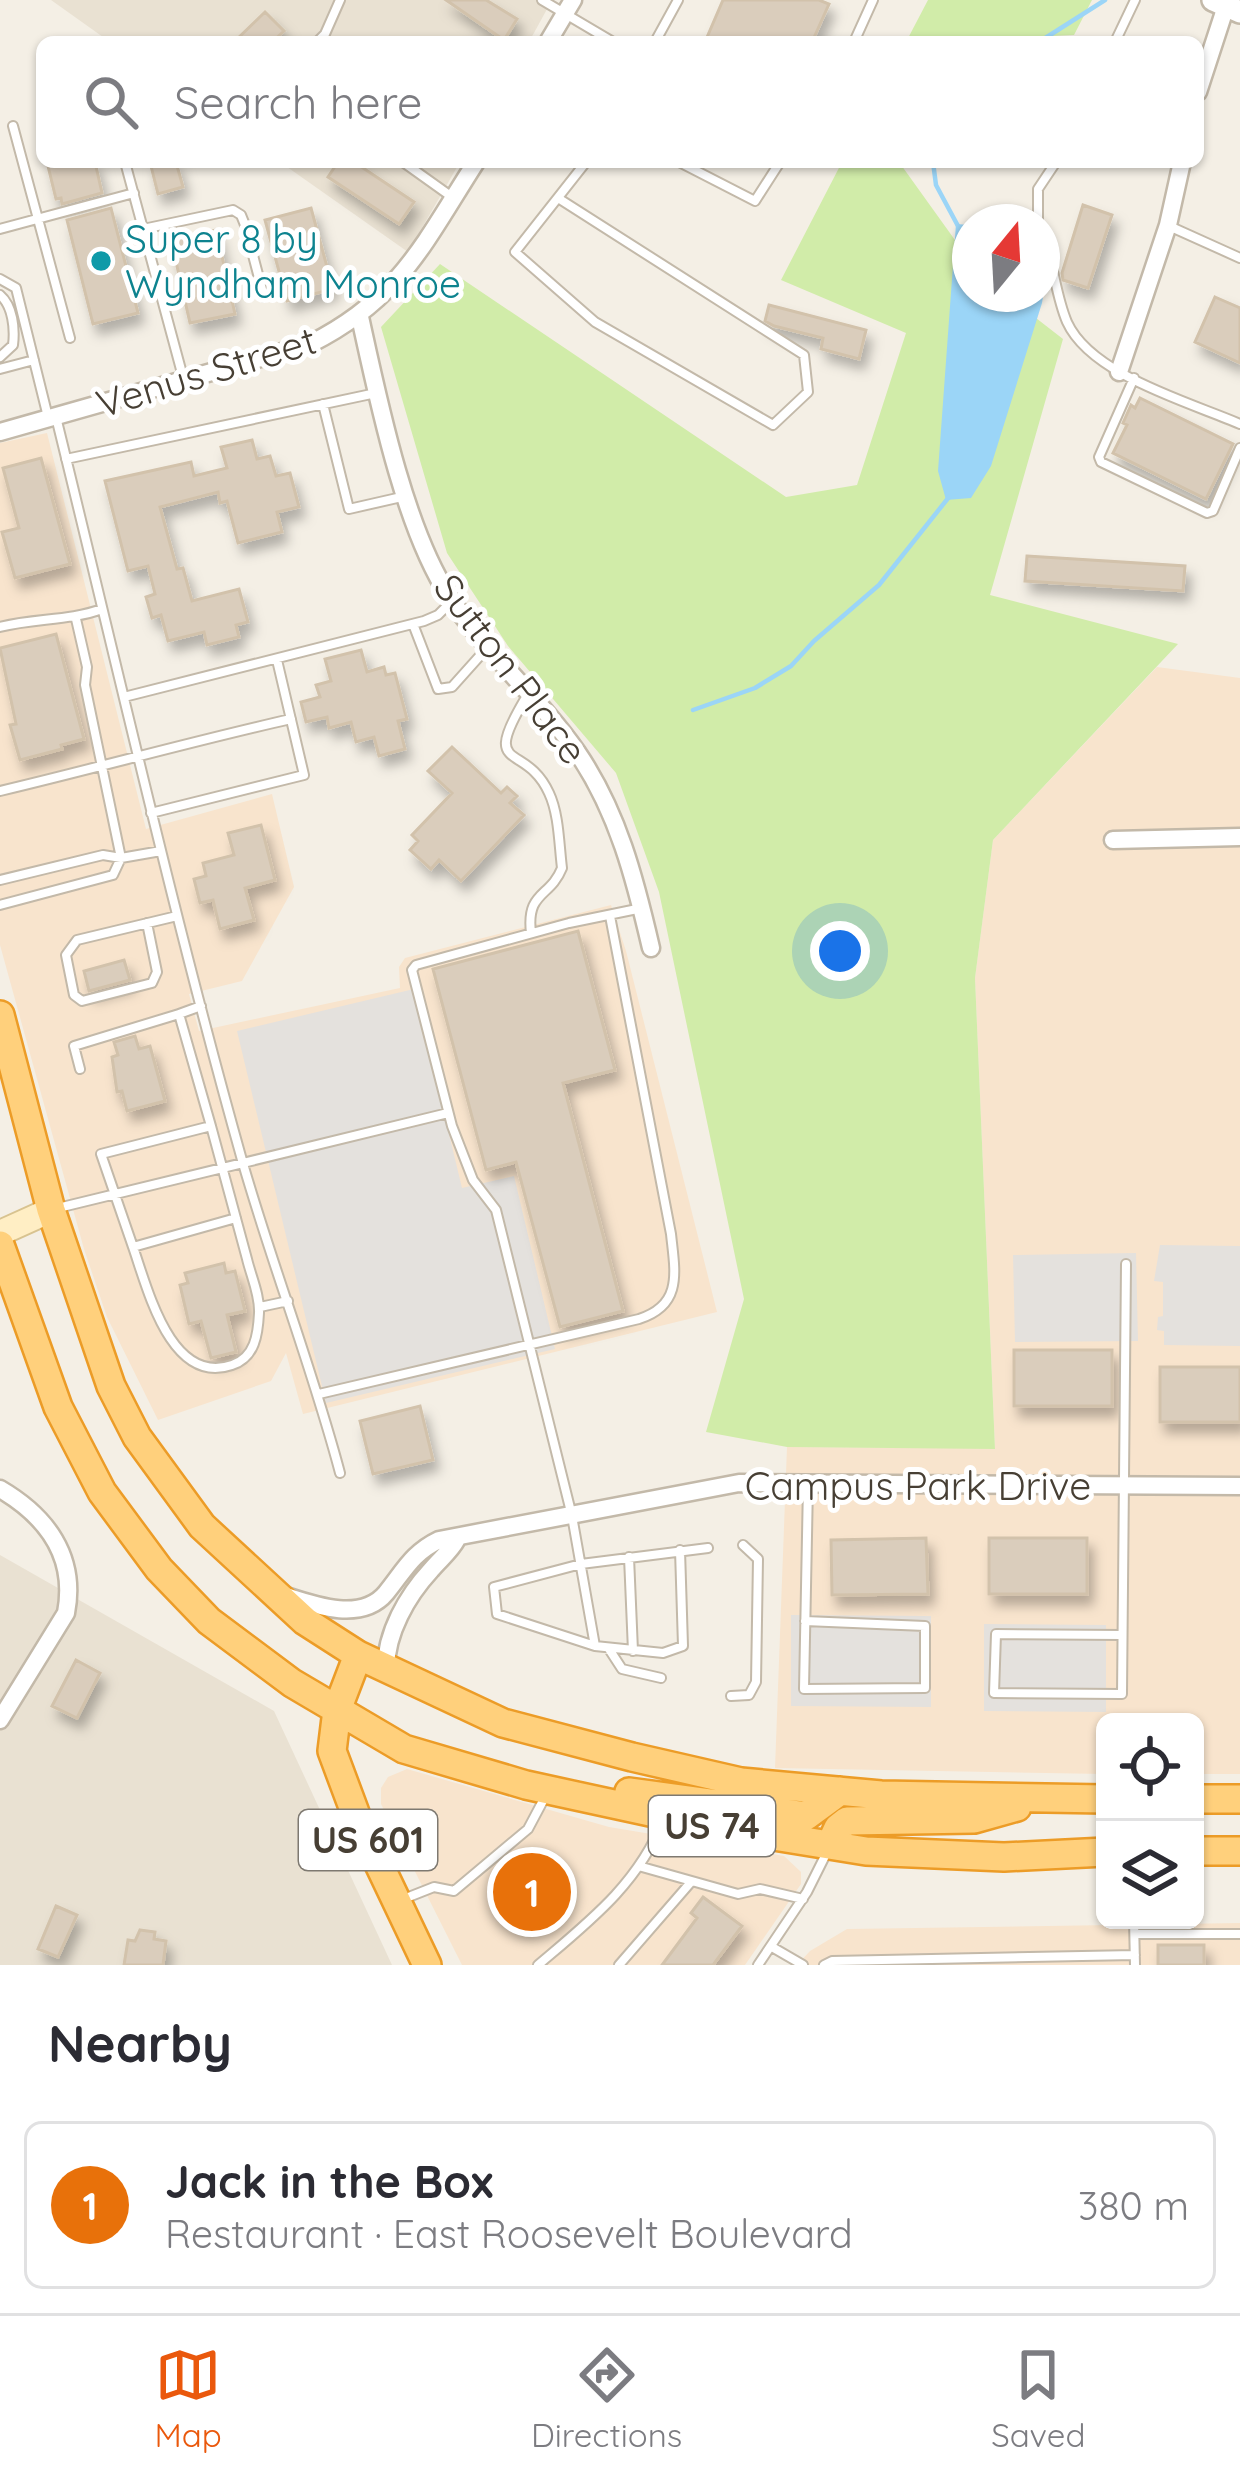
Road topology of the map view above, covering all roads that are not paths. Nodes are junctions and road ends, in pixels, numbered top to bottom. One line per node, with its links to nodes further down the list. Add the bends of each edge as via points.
1 (340, 0): 8 (lane)
2 (542, 0): 7 (lane)
3 (678, 0): 11 (lane)
4 (874, 0): 12 (lane)
5 (1135, 0): 13 (lane)
6 (1226, 6): 14 (street)
7 (569, 7): 9 (street); 10 (lane)
8 (322, 36)
9 (552, 36)
10 (605, 36)
11 (658, 36)
12 (857, 36)
13 (1118, 36)
14 (1204, 74)
15 (13, 126): 28 (lane)
16 (127, 168): 24 (lane)
17 (411, 168): 25 (lane)
18 (472, 168): 25 (street, Venus Street)
19 (581, 168): 26 (lane)
20 (692, 168): 21 (lane, via 755,201)
21 (776, 168)
22 (1052, 168): 27 (lane)
23 (1181, 168): 29 (street)
24 (134, 193): 28 (lane); 31 (lane)
25 (453, 198): 37 (street, Venus Street, via 419,253)
26 (558, 198): 26 (lane, via 514,252 596,322 773,424 808,392 804,355)
27 (1038, 204)
28 (38, 219): 30 (lane); 38 (lane)
29 (1168, 225): 32 (lane); 42 (street)
30 (0, 229)
31 (143, 229): 35 (lane, via 233,210 242,215); 43 (lane)
32 (1240, 258)
33 (0, 279): 40 (lane, via 16,288)
34 (0, 296): 39 (lane, via 14,345)
35 (264, 297)
36 (1060, 300): 42 (lane, via 1076,340)
37 (360, 317): 43 (street, Venus Street, via 310,344); 44 (street, Sutton Place)
38 (70, 338)
39 (0, 357)
40 (34, 360): 41 (lane); 46 (lane)
41 (0, 369)
42 (1126, 375): 47 (lane); 49 (lane, via 1101,462 1207,513)
43 (184, 379): 46 (street, Venus Street)
44 (379, 393): 45 (lane); 51 (street, Sutton Place)
45 (323, 404): 50 (lane); 51 (lane, via 349,509)
46 (52, 418): 48 (street, Venus Street); 50 (lane)
47 (1240, 424)
48 (0, 432)
49 (1240, 448)
50 (66, 459): 53 (lane)
51 (407, 496): 52 (street, Sutton Place)
52 (452, 601): 55 (lane); 57 (street, Sutton Place)
53 (102, 609): 54 (lane); 60 (lane)
54 (76, 619): 56 (lane); 63 (lane)
55 (413, 624): 57 (lane, via 438,689 452,687); 58 (lane)
56 (0, 627)
57 (488, 648): 59 (street, Sutton Place)
58 (277, 660): 60 (lane); 61 (lane)
59 (528, 694): 72 (street, Sutton Place, via 595,780); 76 (lane, via 504,741 547,786 562,868 533,901)
60 (124, 697): 62 (lane)
61 (291, 719): 62 (lane); 65 (lane, via 302,776)
62 (137, 754): 63 (lane); 65 (lane)
63 (100, 767): 64 (lane); 69 (lane)
64 (1, 788)
65 (152, 813): 68 (lane)
66 (1240, 837): 67 (street)
67 (1113, 840)
68 (160, 850): 69 (lane); 73 (lane)
69 (121, 858): 70 (lane, via 103,855); 71 (lane, via 112,875)
70 (0, 880)
71 (0, 905)
72 (643, 907): 74 (lane); 77 (street, Sutton Place)
73 (177, 916): 75 (lane); 78 (lane)
74 (610, 916): 76 (lane); 95 (lane, via 675,1274 658,1312)
75 (147, 923): 75 (lane, via 77,940 66,955 74,995 82,1001 152,983)
76 (531, 933): 82 (lane, via 412,970)
77 (651, 948)
78 (201, 1006): 79 (lane); 84 (lane)
79 (178, 1014): 81 (lane, via 74,1046); 83 (lane)
80 (0, 1015): 87 (highway, US 74)
81 (80, 1069)
82 (448, 1113): 84 (lane); 95 (lane, via 472,1180 496,1210)
83 (211, 1126): 85 (lane); 86 (lane, via 101,1154)
84 (243, 1163): 85 (lane); 93 (lane)
85 (223, 1169): 86 (lane); 88 (lane)
86 (115, 1194): 87 (lane); 91 (lane)
87 (51, 1210): 89 (main road); 109 (highway, US 74, via 111,1386 137,1437 202,1526)
88 (236, 1218): 91 (lane); 94 (lane)
89 (0, 1233)
90 (0, 1245): 119 (highway, US 74, via 58,1407 116,1512 209,1621)
91 (133, 1246): 94 (lane, via 158,1317 198,1368 242,1362 254,1347)
92 (1126, 1264): 99 (lane)
93 (288, 1300): 94 (lane); 96 (lane)
94 (260, 1306)
95 (529, 1344): 96 (lane); 102 (lane)
96 (319, 1394): 97 (lane)
97 (340, 1473)
98 (808, 1484): 99 (street, Campus Park Drive); 102 (street, Campus Park Drive, via 739,1483); 110 (lane)
99 (1126, 1486): 100 (street, Campus Park Drive); 111 (lane)
100 (1240, 1486)
101 (0, 1489): 120 (street, via 44,1520 70,1597)
102 (572, 1516): 103 (street, Campus Park Drive); 108 (lane)
103 (457, 1539): 109 (street, Campus Park Drive, via 415,1554 367,1606 330,1608); 116 (street, via 396,1624)
104 (743, 1545): 118 (lane, via 758,1559 756,1682 748,1695)
105 (708, 1548): 106 (lane)
106 (680, 1550): 107 (lane); 114 (lane, via 682,1646)
107 (629, 1557): 108 (lane); 114 (lane)
108 (581, 1564): 112 (lane); 112 (lane, via 494,1587 496,1614)
109 (274, 1592): 115 (highway, US 74)
110 (806, 1622): 110 (lane, via 804,1689 925,1688 925,1626)
111 (1122, 1635): 111 (lane, via 1122,1694 994,1693 996,1634)
112 (596, 1646): 113 (lane)
113 (609, 1647): 114 (lane); 117 (lane, via 622,1669)
114 (632, 1651)
115 (358, 1654): 116 (highway, US 74); 119 (highway, US 601)
116 (386, 1668): 122 (highway, US 74, via 503,1723 741,1782)
117 (661, 1678)
118 (731, 1696)
119 (337, 1710): 121 (highway, US 74, via 404,1749); 135 (highway, US 601, via 332,1751)
120 (0, 1720)
121 (549, 1790): 127 (highway, US 74); 135 (lane, via 527,1829 454,1891 434,1887)
122 (840, 1791): 123 (highway, US 74); 127 (highway, via 806,1816)
123 (1045, 1799): 124 (highway, US 74); 128 (highway, via 974,1819 847,1821)
124 (1096, 1799)
125 (1204, 1799): 126 (highway)
126 (1240, 1799)
127 (668, 1806): 128 (highway, US 74); 132 (lane)
128 (830, 1845): 131 (highway, US 74, via 1004,1857); 134 (lane)
129 (1240, 1847): 130 (highway)
130 (1204, 1851)
131 (1096, 1852)
132 (641, 1867): 133 (lane); 142 (lane)
133 (691, 1882): 134 (lane); 143 (lane)
134 (802, 1899): 139 (lane)
135 (398, 1902): 141 (highway, US 601)
136 (1135, 1929): 137 (lane)
137 (1135, 1934): 138 (lane); 140 (lane)
138 (1240, 1934)
139 (772, 1947): 144 (lane); 145 (lane)
140 (1135, 1960): 146 (lane)
141 (428, 1965)
142 (538, 1965)
143 (619, 1965)
144 (758, 1965)
145 (803, 1965)
146 (824, 1965)

